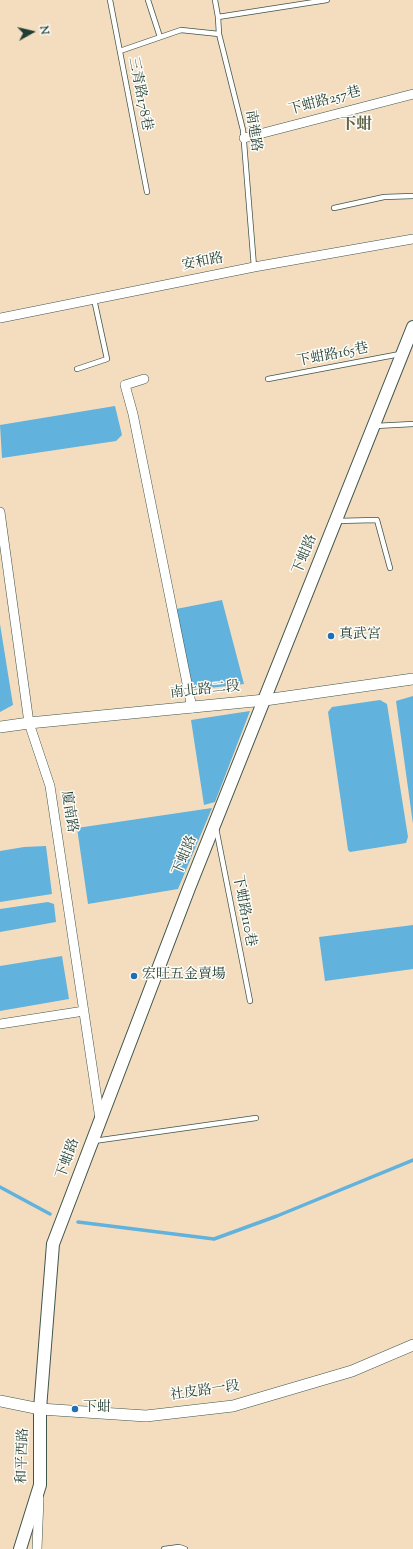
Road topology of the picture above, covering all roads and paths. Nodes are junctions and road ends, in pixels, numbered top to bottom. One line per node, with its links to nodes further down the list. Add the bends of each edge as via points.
1 (110, 0): 8 (lane, 三青路178巷)
2 (148, 0): 7 (lane)
3 (215, 0): 5 (lane, 南進路)
4 (327, 0): 5 (lane)
5 (218, 17): 6 (lane, 南進路)
6 (219, 34): 7 (lane, via 181,30); 10 (lane, 南進路)
7 (160, 38): 8 (lane)
8 (120, 51): 11 (lane, 三青路178巷)
9 (413, 94): 10 (street, 下蚶路257巷)
10 (244, 138): 15 (lane, 南進路)
11 (147, 192)
12 (413, 196): 13 (lane, via 384,197)
13 (334, 208)
14 (413, 239): 15 (street, 安和路)
15 (254, 267): 16 (street, 安和路)
16 (94, 299): 17 (street, 安和路); 20 (lane, via 107,359)
17 (0, 318)
18 (413, 327): 19 (main road, 下蚶路)
19 (402, 354): 22 (lane, 下蚶路165巷); 24 (main road, 下蚶路)
20 (77, 370)
21 (144, 379): 30 (street, via 125,386)
22 (268, 379)
23 (413, 424): 24 (lane)
24 (373, 426): 26 (main road, 下蚶路)
25 (0, 512): 31 (street, 廈南路)
26 (336, 521): 27 (lane, via 377,520); 29 (main road, 下蚶路)
27 (390, 568)
28 (413, 679): 29 (street, 南北路二段)
29 (265, 700): 30 (street, 南北路二段); 33 (main road, 下蚶路)
30 (192, 708): 31 (street, 南北路二段)
31 (28, 723): 32 (street, 南北路二段); 35 (street, 廈南路, via 50,786)
32 (0, 727)
33 (215, 824): 34 (lane, 下蚶路110巷); 38 (main road, 下蚶路)
34 (250, 1001)
35 (84, 1011): 36 (street); 38 (street, 廈南路)
36 (0, 1024)
37 (256, 1118): 39 (lane)
38 (100, 1119): 39 (main road, 下蚶路)
39 (92, 1141): 42 (main road, 下蚶路, via 53,1244)
40 (413, 1344): 42 (street, 社皮路一段, via 352,1371 234,1406 146,1416)
41 (0, 1401): 42 (street, 社皮路一段)
42 (40, 1409): 43 (main road, 和平西路)
43 (40, 1485): 44 (main road, 和平西路); 45 (street)
44 (20, 1549)
45 (37, 1549)
46 (164, 1549): 47 (lane)
47 (185, 1549)

